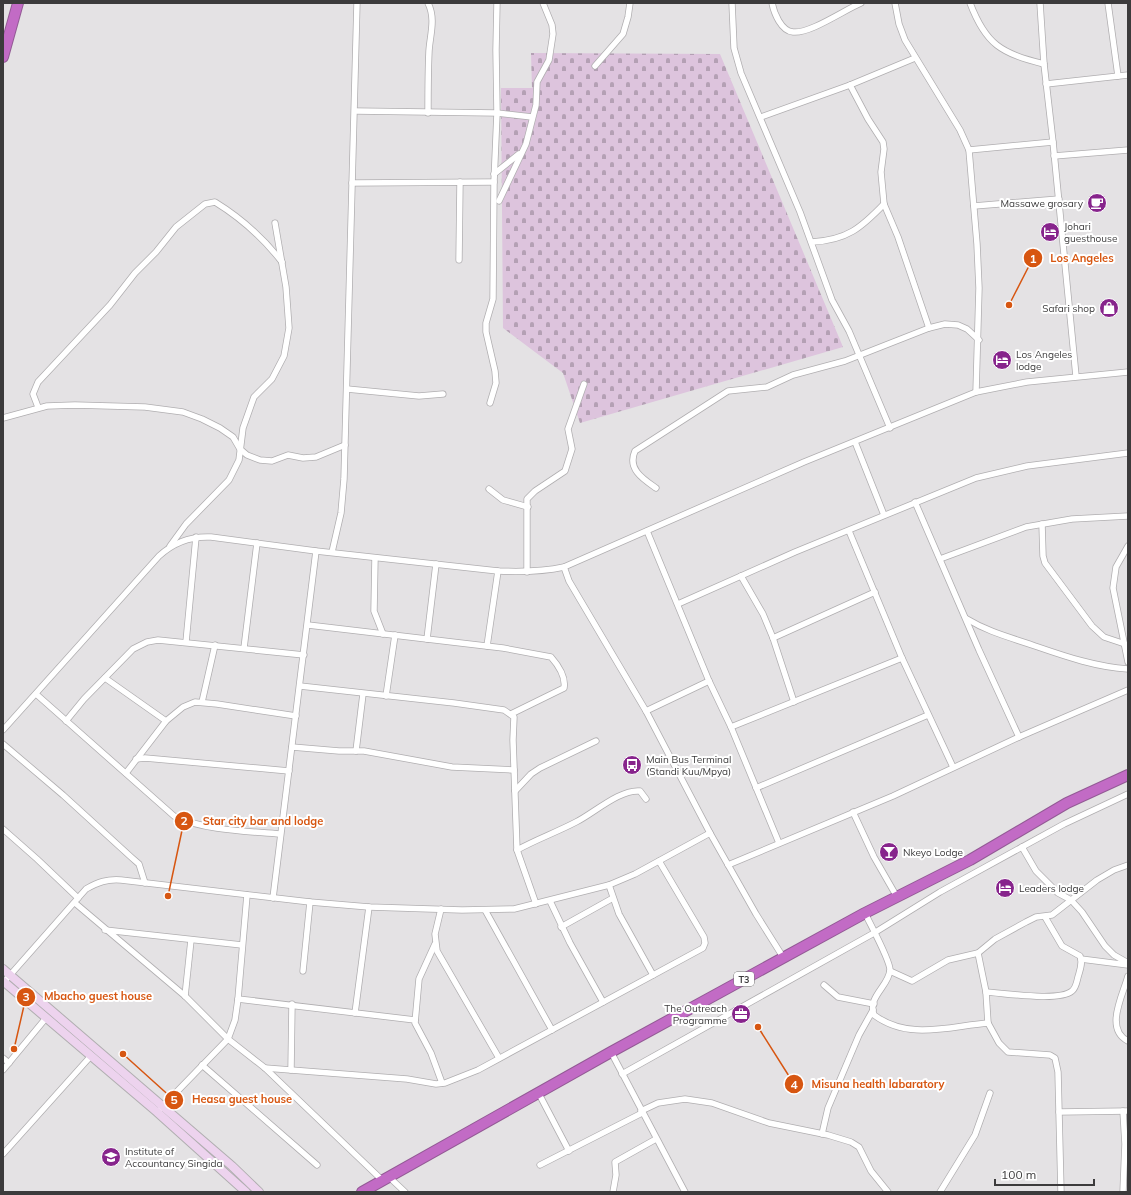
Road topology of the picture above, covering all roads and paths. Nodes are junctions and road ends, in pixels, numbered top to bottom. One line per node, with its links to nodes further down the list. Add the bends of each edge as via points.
1 (18, 3): 14 (highway)
2 (357, 3): 22 (street)
3 (428, 3): 23 (street, via 433,18 429,51)
4 (497, 3): 24 (street)
5 (543, 3): 25 (street, via 552,25 552,42 548,63 537,82 536,105)
6 (630, 3): 17 (street, via 623,34)
7 (732, 3): 26 (street, via 732,32 736,59)
8 (772, 3): 9 (street, via 778,21 787,31 793,33 828,21)
9 (861, 3)
10 (895, 3): 15 (street, via 899,24)
11 (970, 3): 16 (street, via 984,33 996,45 1021,58)
12 (1040, 3): 16 (street)
13 (1108, 3): 19 (street)
14 (3, 57)
15 (915, 58): 21 (street); 28 (street, via 960,130)
16 (1044, 64): 20 (street)
17 (595, 66)
18 (1128, 75): 19 (street)
19 (1118, 76): 20 (street)
20 (1046, 84): 27 (street)
21 (850, 85): 26 (street); 38 (street, via 883,142 881,172)
22 (355, 112): 23 (street); 35 (street)
23 (428, 113): 24 (street)
24 (497, 113): 25 (street); 32 (street)
25 (532, 117): 30 (street)
26 (761, 118): 41 (street)
27 (1053, 142): 28 (street); 31 (street)
28 (969, 150): 39 (street)
29 (1128, 150): 31 (street)
30 (522, 152): 32 (street); 37 (street)
31 (1054, 156): 36 (street)
32 (494, 174): 34 (street)
33 (460, 182): 34 (street); 35 (street); 42 (street)
34 (494, 182): 53 (street, via 493,299 486,332 496,383)
35 (352, 183): 50 (street)
36 (1059, 199): 39 (street); 48 (street)
37 (499, 201)
38 (884, 204): 41 (street, via 868,222 847,235 834,240); 44 (street)
39 (974, 206): 45 (street)
40 (275, 223): 43 (street)
41 (812, 242): 46 (street, via 832,300)
42 (459, 260)
43 (282, 262): 54 (street, via 236,217 215,202 205,204 176,227 110,305 38,382 33,394); 59 (street, via 286,283 287,346 272,379 254,397 243,428)
44 (929, 328): 45 (street, via 945,324 958,325); 46 (street)
45 (979, 340): 51 (street)
46 (859, 356): 56 (street); 61 (street, via 793,375 767,387 728,391 696,411 635,451 632,464 636,472)
47 (1128, 372): 48 (street)
48 (1076, 376): 51 (street)
49 (584, 384): 64 (street, via 568,429 571,455 565,471 528,496)
50 (347, 389): 52 (street, via 419,396); 58 (street)
51 (976, 392): 56 (street)
52 (443, 394)
53 (490, 403)
54 (38, 407): 55 (street); 59 (street, via 137,406 183,412 220,428 233,437)
55 (3, 418)
56 (890, 428): 57 (street)
57 (855, 442): 65 (street); 68 (street)
58 (345, 445): 59 (street, via 316,457 288,455 272,461 255,459); 75 (street, via 340,513)
59 (240, 450): 72 (street, via 238,464 229,480 186,524)
60 (1128, 453): 63 (street, via 1027,466 976,478)
61 (656, 488)
62 (489, 489): 64 (street, via 503,500)
63 (915, 502): 65 (street); 77 (street)
64 (528, 507): 81 (street)
65 (884, 515): 69 (street)
66 (1128, 516): 67 (street, via 1072,519)
67 (1042, 524): 77 (street, via 1013,531); 92 (street, via 1043,556 1048,568 1092,626 1104,637)
68 (647, 531): 79 (street); 84 (street)
69 (849, 531): 82 (street); 83 (street)
70 (196, 537): 71 (street); 72 (street); 91 (street)
71 (257, 543): 74 (street); 95 (street)
72 (170, 546): 104 (street)
73 (1128, 546): 92 (street, via 1116,567 1113,588)
74 (316, 551): 75 (street); 86 (street)
75 (332, 552): 76 (street)
76 (376, 558): 78 (street); 87 (street, via 374,611)
77 (940, 558): 85 (street)
78 (436, 564): 80 (street); 90 (street)
79 (564, 567): 81 (street); 109 (street, via 569,581)
80 (498, 571): 81 (street); 94 (street)
81 (527, 572)
82 (742, 576): 84 (street); 89 (street)
83 (875, 592): 89 (street); 97 (street)
84 (678, 604): 101 (street)
85 (967, 619): 99 (street, via 982,629 1052,652 1099,665); 117 (street)
86 (308, 626): 87 (street); 96 (street)
87 (383, 634): 88 (street)
88 (395, 635): 90 (street); 106 (street)
89 (773, 638): 108 (street)
90 (427, 639): 94 (street)
91 (186, 642): 93 (street); 100 (street, via 147,642 133,649)
92 (1125, 644): 98 (street)
93 (215, 645): 95 (street); 107 (street)
94 (488, 646): 110 (street, via 551,658 560,669 564,680 565,685 561,691)
95 (244, 648): 96 (street)
96 (304, 655): 102 (street)
97 (902, 658): 108 (street); 111 (street)
98 (1128, 662)
99 (1128, 669)
100 (105, 678): 113 (street); 114 (street)
101 (709, 681): 109 (street); 115 (street)
102 (300, 686): 105 (street); 112 (street)
103 (1128, 690): 117 (street)
104 (36, 694): 113 (street); 116 (street)
105 (363, 694): 106 (street); 121 (street)
106 (386, 696): 110 (street, via 504,710)
107 (202, 702): 112 (street); 114 (street, via 183,707)
108 (794, 702): 115 (street)
109 (646, 711): 134 (street)
110 (511, 714): 124 (street, via 515,721)
111 (928, 715): 123 (street); 128 (street)
112 (296, 716): 120 (street)
113 (66, 721): 126 (street)
114 (166, 721): 122 (street)
115 (731, 727): 128 (street)
116 (3, 730)
117 (1019, 737): 123 (street)
118 (596, 741): 129 (street, via 540,768)
119 (3, 744): 142 (street, via 131,857 138,864)
120 (292, 747): 121 (street, via 339,752); 125 (street)
121 (356, 751): 124 (street, via 452,767)
122 (136, 759): 125 (street); 126 (street)
123 (953, 767): 132 (street, via 894,796)
124 (514, 770): 129 (street)
125 (289, 771): 135 (street)
126 (126, 774): 135 (street, via 174,816 186,821)
127 (1128, 775): 145 (highway, T3, via 1067,803 970,860)
128 (756, 788): 136 (street)
129 (515, 791): 138 (street)
130 (1128, 794): 137 (street)
131 (646, 798): 138 (street, via 640,791 628,793 576,822)
132 (853, 812): 136 (street); 145 (street, via 874,857)
133 (3, 829): 148 (street, via 37,859)
134 (710, 833): 139 (street); 140 (street)
135 (280, 834): 146 (street)
136 (779, 843): 140 (street)
137 (1022, 847): 149 (street, via 1036,870 1058,893); 160 (street, via 940,892)
138 (517, 850): 152 (street)
139 (659, 861): 143 (street); 171 (street, via 704,937 705,943 703,948)
140 (728, 865): 165 (street)
141 (1128, 865): 149 (street, via 1097,880)
142 (145, 883): 144 (street); 148 (street, via 110,880 98,882 86,889)
143 (609, 885): 147 (street); 150 (street)
144 (247, 895): 146 (street); 163 (street)
145 (897, 897): 156 (highway, T3)
146 (273, 898): 151 (street)
147 (613, 898): 158 (street); 171 (street, via 619,914)
148 (76, 900): 159 (street); 173 (street)
149 (1071, 900): 157 (street, via 1052,915); 167 (street, via 1105,946)
150 (550, 901): 152 (street); 158 (street)
151 (310, 902): 153 (street); 169 (street)
152 (536, 904): 155 (street, via 514,909)
153 (369, 907): 154 (street); 182 (street)
154 (441, 909): 155 (street); 162 (street)
155 (485, 910): 186 (street)
156 (865, 913): 160 (street); 165 (highway, T3)
157 (1045, 917): 164 (street, via 1032,919 1007,932); 166 (street, via 1062,946)
158 (561, 927): 178 (street)
159 (105, 930): 161 (street); 176 (street)
160 (874, 933): 170 (street); 198 (street)
161 (191, 940): 163 (street); 176 (street)
162 (435, 944): 184 (street, via 420,979); 192 (street)
163 (242, 945): 177 (street)
164 (978, 953): 170 (street, via 948,960 912,981); 175 (street)
165 (783, 957): 189 (highway, T3)
166 (1081, 958): 167 (street); 175 (street, via 1074,989 1063,996)
167 (1128, 964)
168 (3, 969): 173 (main road)
169 (303, 971)
170 (890, 971): 180 (street, via 876,995)
171 (653, 975): 178 (street)
172 (1128, 976): 188 (street, via 1116,1022 1117,1031)
173 (6, 980): 183 (main road); 202 (main road)
174 (824, 985): 180 (street, via 838,997)
175 (986, 992): 185 (street)
176 (185, 996): 187 (street)
177 (238, 999): 179 (street); 187 (street, via 235,1020)
178 (603, 1002): 186 (street)
179 (292, 1004): 182 (street); 197 (street)
180 (874, 1004): 181 (street)
181 (873, 1010): 185 (street, via 879,1018 914,1030 927,1031); 206 (street, via 859,1035 828,1108)
182 (355, 1013): 184 (street)
183 (46, 1018): 190 (main road); 193 (street)
184 (415, 1020): 199 (street)
185 (988, 1023): 205 (street, via 999,1043 1008,1052 1050,1055 1055,1058)
186 (552, 1030): 192 (street)
187 (228, 1039): 194 (street); 195 (street)
188 (1128, 1041)
189 (611, 1052): 198 (street); 200 (highway, T3)
190 (90, 1056): 202 (main road); 209 (street)
191 (3, 1058): 193 (street)
192 (499, 1058): 199 (street, via 465,1076)
193 (9, 1063): 196 (street)
194 (202, 1066): 202 (street); 211 (street)
195 (265, 1068): 197 (street); 212 (street)
196 (3, 1070)
197 (291, 1070): 199 (street)
198 (622, 1074): 204 (street)
199 (442, 1083)
200 (538, 1092): 208 (street); 212 (highway, T3)
201 (990, 1093): 220 (street, via 975,1135)
202 (160, 1109): 214 (main road); 215 (main road, via 232,1166)
203 (1126, 1111): 205 (street); 222 (street)
204 (641, 1112): 206 (street, via 658,1103 685,1099 712,1103 769,1122); 207 (street); 208 (street)
205 (1059, 1112): 221 (street)
206 (822, 1134): 219 (street, via 858,1146 871,1171)
207 (656, 1139): 217 (street, via 615,1162 616,1175); 218 (street)
208 (569, 1151): 210 (street)
209 (3, 1154)
210 (540, 1165)
211 (317, 1166)
212 (385, 1178): 213 (highway, T3); 216 (street)
213 (363, 1191)
214 (246, 1192)
215 (259, 1192)
216 (405, 1192)
217 (612, 1192)
218 (685, 1192)
219 (888, 1192)
220 (940, 1192)
221 (1061, 1192)
222 (1123, 1192)

